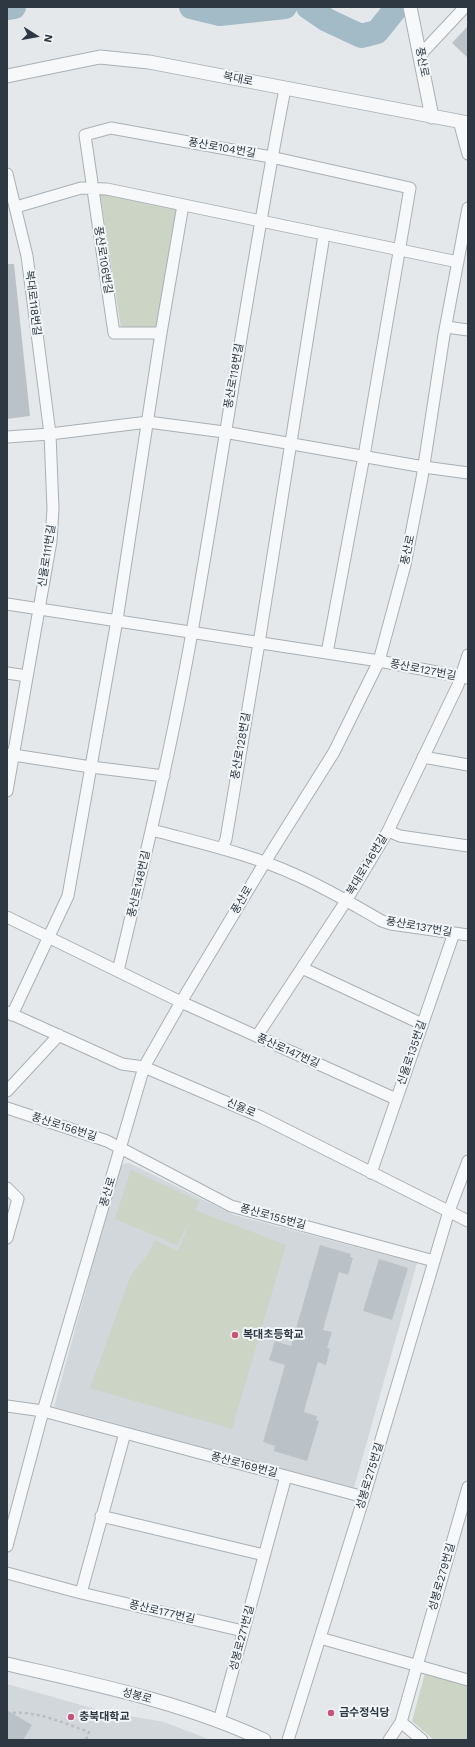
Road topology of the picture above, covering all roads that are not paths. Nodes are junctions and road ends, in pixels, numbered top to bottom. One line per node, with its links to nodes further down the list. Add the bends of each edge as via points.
1 (410, 7): 3 (street, 풍산로)
2 (465, 7): 3 (street)
3 (420, 55): 6 (street, 풍산로)
4 (7, 76): 5 (street, 복대로, via 100,57 149,62)
5 (285, 88): 6 (street, 복대로); 9 (street)
6 (432, 117): 7 (street, 복대로)
7 (463, 122): 8 (street)
8 (468, 154)
9 (271, 157): 11 (street, 풍산로104번길, via 111,128 86,134); 15 (street); 17 (street, 풍산로104번길, via 410,188)
10 (7, 174): 13 (street, 복대로118번길)
11 (92, 188): 12 (street); 13 (street, via 81,188); 21 (street, 풍산로106번길, via 114,333)
12 (183, 205): 15 (street); 21 (street)
13 (16, 207): 24 (street, 복대로118번길, via 27,256)
14 (468, 208): 18 (street, 풍산로)
15 (260, 221): 16 (street); 23 (street, 풍산로118번길)
16 (324, 235): 17 (street); 26 (street)
17 (400, 250): 18 (street); 27 (street)
18 (458, 262): 19 (street, 풍산로)
19 (446, 327): 20 (street); 28 (street, 풍산로)
20 (468, 330)
21 (161, 333): 22 (street)
22 (148, 422): 23 (street); 24 (street); 32 (street)
23 (224, 432): 26 (street); 33 (street, 풍산로118번길)
24 (50, 434): 25 (street); 31 (street, 신율로111번길, via 53,509 51,541)
25 (7, 438)
26 (291, 444): 27 (street); 34 (street, 풍산로128번길)
27 (364, 456): 28 (street); 35 (street)
28 (424, 467): 29 (street); 37 (street, 풍산로, via 405,565)
29 (468, 473)
30 (7, 604): 31 (street)
31 (38, 608): 32 (street); 39 (street, 신율로111번길)
32 (117, 620): 33 (street); 44 (street)
33 (192, 632): 34 (street); 45 (street)
34 (259, 642): 35 (street); 50 (street, 풍산로128번길, via 226,839)
35 (327, 653): 37 (street)
36 (468, 655): 40 (street, 복대로146번길)
37 (379, 661): 40 (street, 풍산로127번길); 51 (street, 풍산로, via 334,752)
38 (7, 673): 39 (street)
39 (27, 676): 41 (street, 신율로111번길)
40 (464, 678): 42 (street, 복대로146번길)
41 (10, 755): 44 (street); 46 (street, 신율로111번길)
42 (423, 757): 43 (street); 48 (street, 복대로146번길)
43 (468, 765)
44 (91, 767): 45 (street); 56 (street, via 68,896)
45 (164, 776): 47 (street, 풍산로148번길)
46 (7, 791)
47 (152, 830): 50 (street); 58 (street, 풍산로148번길)
48 (388, 831): 49 (street, via 400,836); 52 (street, 복대로146번길)
49 (468, 846)
50 (222, 849): 51 (street)
51 (264, 862): 52 (street, 풍산로137번길, via 296,875); 59 (street, 풍산로)
52 (346, 901): 54 (street, 풍산로137번길, via 382,921); 57 (street, 복대로146번길)
53 (7, 917): 56 (street)
54 (454, 933): 55 (street, 풍산로137번길); 61 (street, 신율로135번길)
55 (468, 935)
56 (50, 938): 58 (street); 60 (street)
57 (302, 968): 61 (street); 63 (street, 복대로146번길)
58 (118, 971): 59 (street)
59 (180, 1002): 63 (street, 풍산로147번길); 64 (street, 풍산로)
60 (10, 1014): 62 (street, 신율로)
61 (422, 1024): 66 (street, 신율로135번길)
62 (59, 1035): 64 (street, 신율로, via 122,1064); 65 (street)
63 (257, 1036): 66 (street, 풍산로147번길)
64 (144, 1067): 68 (street, 풍산로); 70 (street, 신율로, via 261,1117)
65 (7, 1091)
66 (396, 1099): 70 (street, 신율로135번길)
67 (7, 1108): 68 (street, 풍산로156번길)
68 (121, 1147): 75 (street, 풍산로155번길, via 231,1206); 77 (street, 풍산로)
69 (468, 1161): 72 (street, 성봉로275번길)
70 (370, 1173): 72 (street, 신율로)
71 (7, 1188): 74 (street, via 18,1199)
72 (449, 1211): 73 (street, 신율로); 75 (street, 성봉로275번길)
73 (468, 1221)
74 (7, 1238)
75 (434, 1261): 81 (street, 성봉로275번길)
76 (7, 1406): 77 (street, 풍산로169번길)
77 (43, 1411): 78 (street, 풍산로169번길); 83 (street, 풍산로)
78 (125, 1433): 79 (street, 풍산로169번길); 82 (street)
79 (286, 1476): 81 (street, 풍산로169번길); 84 (street, 성봉로271번길)
80 (468, 1488): 90 (street, 성봉로279번길)
81 (364, 1496): 88 (street, 성봉로275번길)
82 (101, 1516): 84 (street); 86 (street)
83 (7, 1546)
84 (264, 1555): 87 (street, 성봉로271번길)
85 (7, 1573): 86 (street, 풍산로177번길)
86 (81, 1593): 87 (street, 풍산로177번길)
87 (244, 1631): 92 (street, 성봉로271번길)
88 (320, 1638): 90 (street); 95 (street, 성봉로275번길)
89 (7, 1664): 92 (street, 성봉로, via 139,1697)
90 (417, 1665): 91 (street); 93 (street, 성봉로279번길)
91 (468, 1680)
92 (219, 1721): 94 (street, 성봉로)
93 (400, 1722): 96 (street, 성봉로279번길); 97 (street)
94 (264, 1740)
95 (288, 1740)
96 (389, 1740)
97 (422, 1740)

